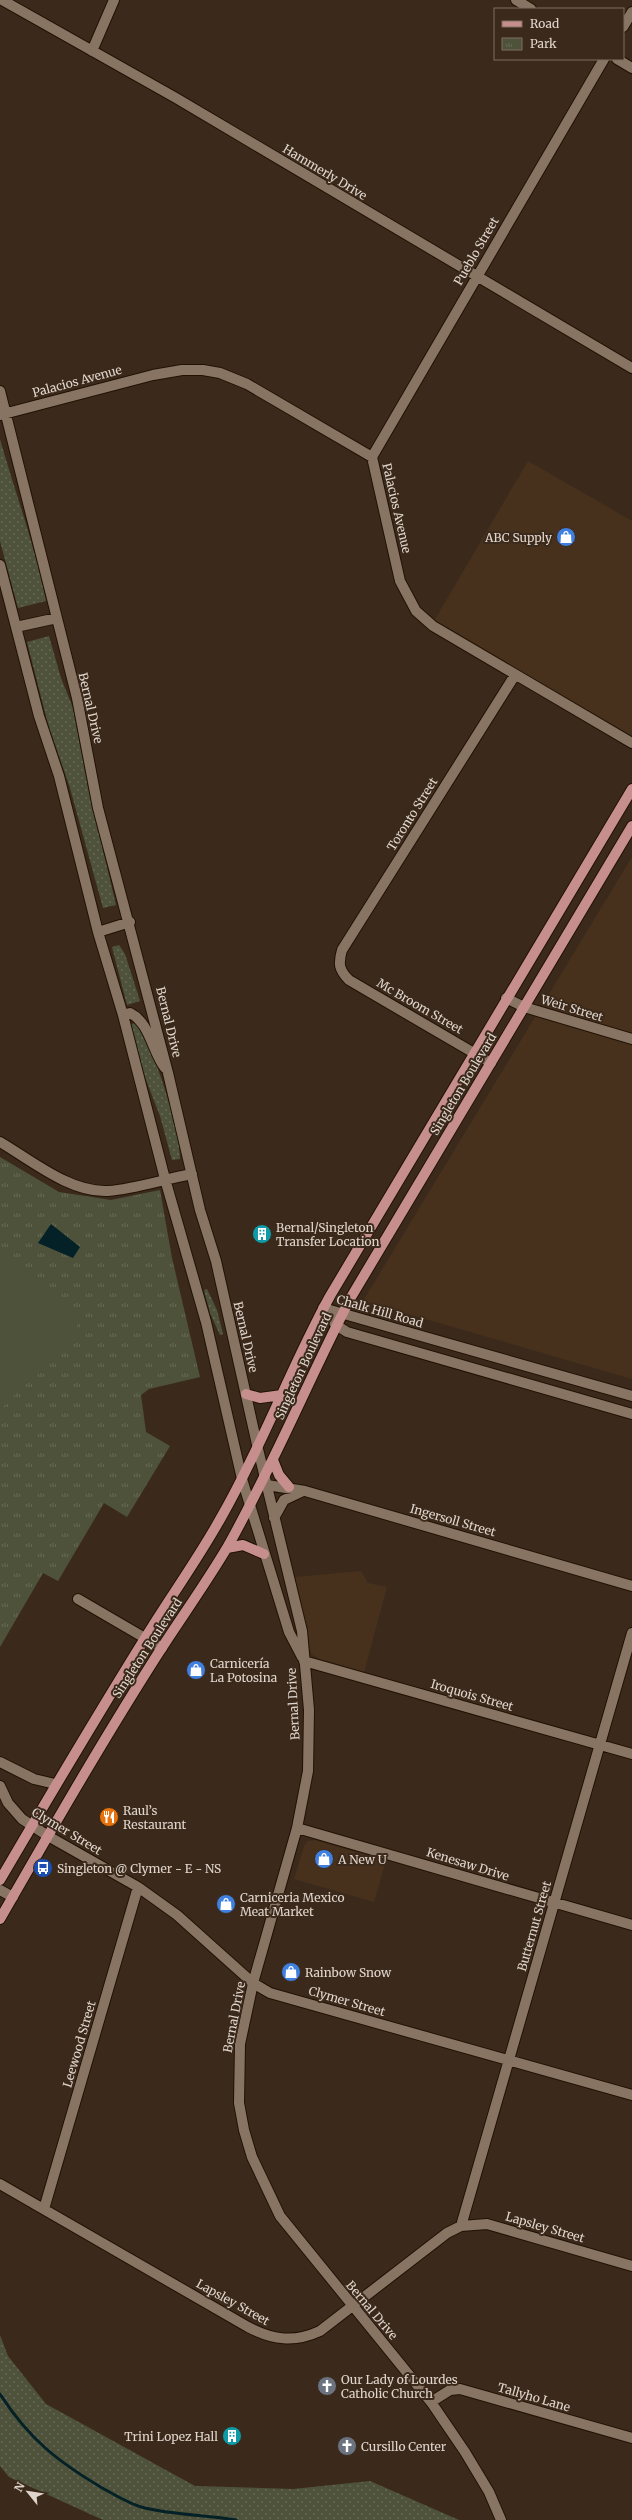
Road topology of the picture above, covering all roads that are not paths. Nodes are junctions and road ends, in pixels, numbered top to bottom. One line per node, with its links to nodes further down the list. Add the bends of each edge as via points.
1 (2, 0): 7 (street, Hammerly Drive)
2 (114, 0): 7 (street)
3 (516, 0): 4 (street)
4 (529, 8)
5 (632, 12): 6 (street)
6 (624, 25)
7 (92, 51): 11 (street, Hammerly Drive)
8 (603, 60): 11 (street, Pueblo Street)
9 (619, 60): 10 (street)
10 (632, 68)
11 (476, 276): 12 (street, Hammerly Drive); 15 (street, Pueblo Street)
12 (632, 368)
13 (0, 391): 14 (street, Bernal Drive)
14 (3, 414): 15 (street, Palacios Avenue, via 153,375 182,370 203,370 247,384); 17 (street, Bernal Drive)
15 (372, 457): 19 (street, Palacios Avenue, via 400,581 416,611 433,626)
16 (0, 565): 18 (street, Bernal Drive)
17 (57, 618): 18 (street); 23 (street, Bernal Drive, via 78,698 98,808)
18 (16, 627): 24 (street, Bernal Drive, via 39,716 59,776)
19 (515, 675): 20 (street, Palacios Avenue); 25 (street, Toronto Street, via 342,950)
20 (632, 743)
21 (632, 789): 26 (main road, Singleton Boulevard)
22 (632, 826): 27 (main road, Singleton Boulevard)
23 (130, 922): 24 (street); 32 (street, Bernal Drive)
24 (98, 932): 28 (street, Bernal Drive)
25 (339, 968): 30 (street, Mc Broom Street, via 349,980)
26 (506, 998): 27 (street, Weir Street); 30 (main road, Singleton Boulevard)
27 (524, 1007): 29 (street, Weir Street); 31 (main road, Singleton Boulevard)
28 (123, 1015): 32 (street, via 130,1013 143,1022 157,1058); 35 (street, Bernal Drive)
29 (632, 1040)
30 (473, 1053): 31 (street, Mc Broom Street); 36 (main road, Singleton Boulevard)
31 (491, 1063): 37 (main road, Singleton Boulevard)
32 (168, 1073): 34 (street, Bernal Drive)
33 (0, 1142): 35 (street, via 62,1178 92,1189 125,1189)
34 (192, 1174): 35 (street); 39 (street, Bernal Drive, via 216,1261)
35 (165, 1179): 45 (street, Bernal Drive, via 206,1322)
36 (323, 1308): 37 (street, Chalk Hill Road); 38 (street, Chalk Hill Road); 40 (main road, Singleton Boulevard)
37 (342, 1313): 38 (main road, Singleton Boulevard); 41 (street, Chalk Hill Road)
38 (336, 1325): 42 (street, Chalk Hill Road, via 347,1332); 44 (main road, Singleton Boulevard)
39 (246, 1394): 40 (main road, via 260,1398); 43 (street, Bernal Drive)
40 (282, 1394): 43 (main road, Singleton Boulevard)
41 (632, 1396)
42 (632, 1414)
43 (258, 1449): 45 (main road, Singleton Boulevard); 46 (street, Bernal Drive)
44 (273, 1460): 46 (main road, Singleton Boulevard); 47 (main road, via 279,1475)
45 (242, 1479): 49 (street, Bernal Drive); 56 (main road, Singleton Boulevard, via 190,1571)
46 (266, 1481): 47 (street, Ingersoll Street); 49 (main road, Singleton Boulevard); 50 (street, Bernal Drive)
47 (288, 1487): 48 (street, Ingersoll Street)
48 (305, 1490): 50 (street, via 284,1500); 53 (street, Ingersoll Street)
49 (250, 1506): 51 (main road, Singleton Boulevard); 52 (street, Bernal Drive)
50 (274, 1518): 58 (street, Bernal Drive, via 302,1631)
51 (226, 1548): 52 (main road, via 243,1545); 57 (main road, Singleton Boulevard)
52 (264, 1554): 58 (street, Bernal Drive, via 289,1632)
53 (632, 1586)
54 (78, 1599): 56 (street)
55 (632, 1633): 59 (street, Butternut Street)
56 (145, 1637): 57 (street); 62 (main road, Singleton Boulevard)
57 (162, 1648): 67 (main road, Singleton Boulevard)
58 (304, 1661): 59 (street, Iroquois Street); 66 (street, Bernal Drive, via 309,1710 308,1771)
59 (600, 1744): 60 (street, Iroquois Street); 72 (street, Butternut Street)
60 (632, 1754)
61 (0, 1762): 62 (street, via 34,1779)
62 (55, 1784): 65 (main road, Singleton Boulevard)
63 (0, 1786): 64 (street, Clymer Street)
64 (4, 1803): 65 (street, Clymer Street)
65 (32, 1826): 67 (street, Clymer Street); 68 (main road, Singleton Boulevard)
66 (297, 1828): 72 (street, Kenesaw Drive); 75 (street, Bernal Drive)
67 (48, 1836): 69 (street, Clymer Street); 71 (main road, Singleton Boulevard)
68 (0, 1880)
69 (138, 1887): 75 (street, Clymer Street, via 177,1915); 79 (street, Leewood Street)
70 (0, 1890): 71 (street)
71 (13, 1897): 73 (main road, Singleton Boulevard)
72 (554, 1904): 74 (street, Kenesaw Drive); 76 (street, Butternut Street)
73 (0, 1919)
74 (632, 1926)
75 (253, 1983): 76 (street, Clymer Street, via 270,1993); 82 (street, Bernal Drive, via 240,2044 239,2073 239,2103 252,2158 280,2216)
76 (508, 2060): 77 (street, Clymer Street); 80 (street, Butternut Street)
77 (632, 2095)
78 (0, 2184): 79 (street, Lapsley Street)
79 (44, 2209): 82 (street, Lapsley Street, via 248,2327 268,2336 290,2340 304,2338 320,2331)
80 (461, 2226): 81 (street, Lapsley Street, via 487,2224); 82 (street, Lapsley Street, via 447,2233)
81 (632, 2266)
82 (352, 2306): 83 (street, Bernal Drive)
83 (431, 2402): 84 (street, Tallyho Lane, via 450,2390 460,2389); 85 (street, Bernal Drive, via 469,2458 489,2492)
84 (632, 2438)
85 (501, 2520)

